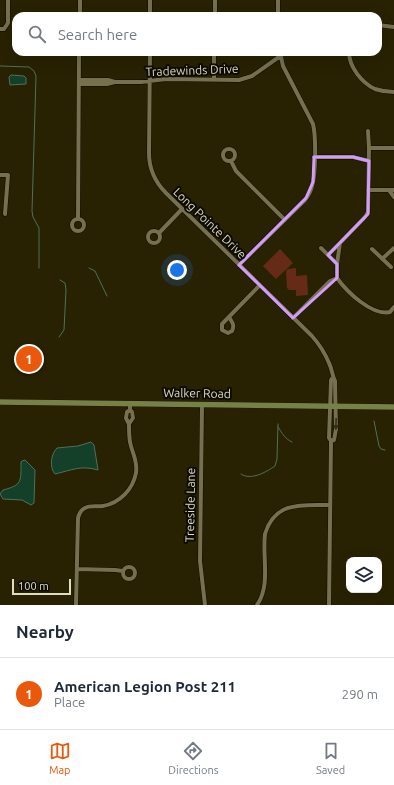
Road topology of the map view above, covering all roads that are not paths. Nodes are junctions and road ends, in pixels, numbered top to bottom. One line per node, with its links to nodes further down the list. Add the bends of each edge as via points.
1 (8, 0): 12 (street, via 8,23)
2 (80, 0): 6 (street)
3 (150, 0): 7 (street)
4 (215, 0): 8 (street)
5 (278, 0): 9 (street)
6 (80, 12)
7 (150, 12)
8 (214, 12)
9 (278, 12)
10 (382, 26): 11 (street)
11 (394, 27)
12 (0, 30)
13 (79, 56): 21 (street)
14 (150, 56): 20 (street, Long Pointe Drive)
15 (214, 56): 19 (street)
16 (278, 56): 19 (street, Tradewinds Drive, via 257,73 246,78)
17 (280, 56): 26 (street, via 283,66 313,124)
18 (350, 56): 22 (street, via 351,65 365,82 377,90)
19 (214, 79): 20 (street, Tradewinds Drive)
20 (149, 81): 21 (street, Tradewinds Drive); 34 (street, Long Pointe Drive, via 150,167 158,184)
21 (79, 82): 36 (street)
22 (394, 92)
23 (368, 131): 24 (street)
24 (369, 148): 25 (street); 28 (street)
25 (394, 148)
26 (314, 157): 28 (street, via 353,157); 37 (street, via 312,188 305,200)
27 (231, 161): 37 (street, via 236,171)
28 (369, 161): 30 (street)
29 (0, 174): 35 (street, via 8,175)
30 (368, 190): 31 (street); 39 (street, via 367,216)
31 (389, 190): 32 (street); 33 (street)
32 (394, 190)
33 (394, 197)
34 (182, 209): 38 (street); 46 (street, Long Pointe Drive)
35 (5, 214)
36 (78, 219)
37 (285, 220): 46 (street)
38 (159, 233)
39 (340, 243): 43 (street); 45 (street)
40 (321, 248): 43 (street)
41 (394, 248): 44 (street)
42 (372, 249): 44 (street)
43 (328, 255): 45 (street)
44 (382, 259): 47 (street)
45 (337, 264): 48 (street)
46 (239, 265): 49 (street, Long Pointe Drive)
47 (391, 267)
48 (337, 278): 50 (street, via 373,310 387,313); 52 (street, via 330,281)
49 (260, 285): 51 (street); 52 (street, Long Pointe Drive)
50 (394, 307)
51 (228, 317)
52 (293, 318): 55 (street, Long Pointe Drive, via 316,341 329,363 333,377)
53 (0, 402): 56 (street, Walker Road)
54 (202, 404): 55 (street, Walker Road); 56 (street, Walker Road); 62 (street, Treeside Lane, via 200,562)
55 (333, 406): 57 (street, Walker Road); 58 (street, Long Pointe Drive, one-way to 58, via 330,438)
56 (130, 407): 59 (street, via 126,416 136,464 133,481 127,492 116,501 103,506 88,507 81,512 78,520)
57 (394, 407)
58 (330, 505): 63 (street, via 289,507 278,513 270,523 265,538 264,587); 64 (street, Long Pointe Drive)
59 (77, 569): 60 (street); 61 (street)
60 (123, 571)
61 (76, 605)
62 (205, 605)
63 (257, 605)
64 (329, 605)

